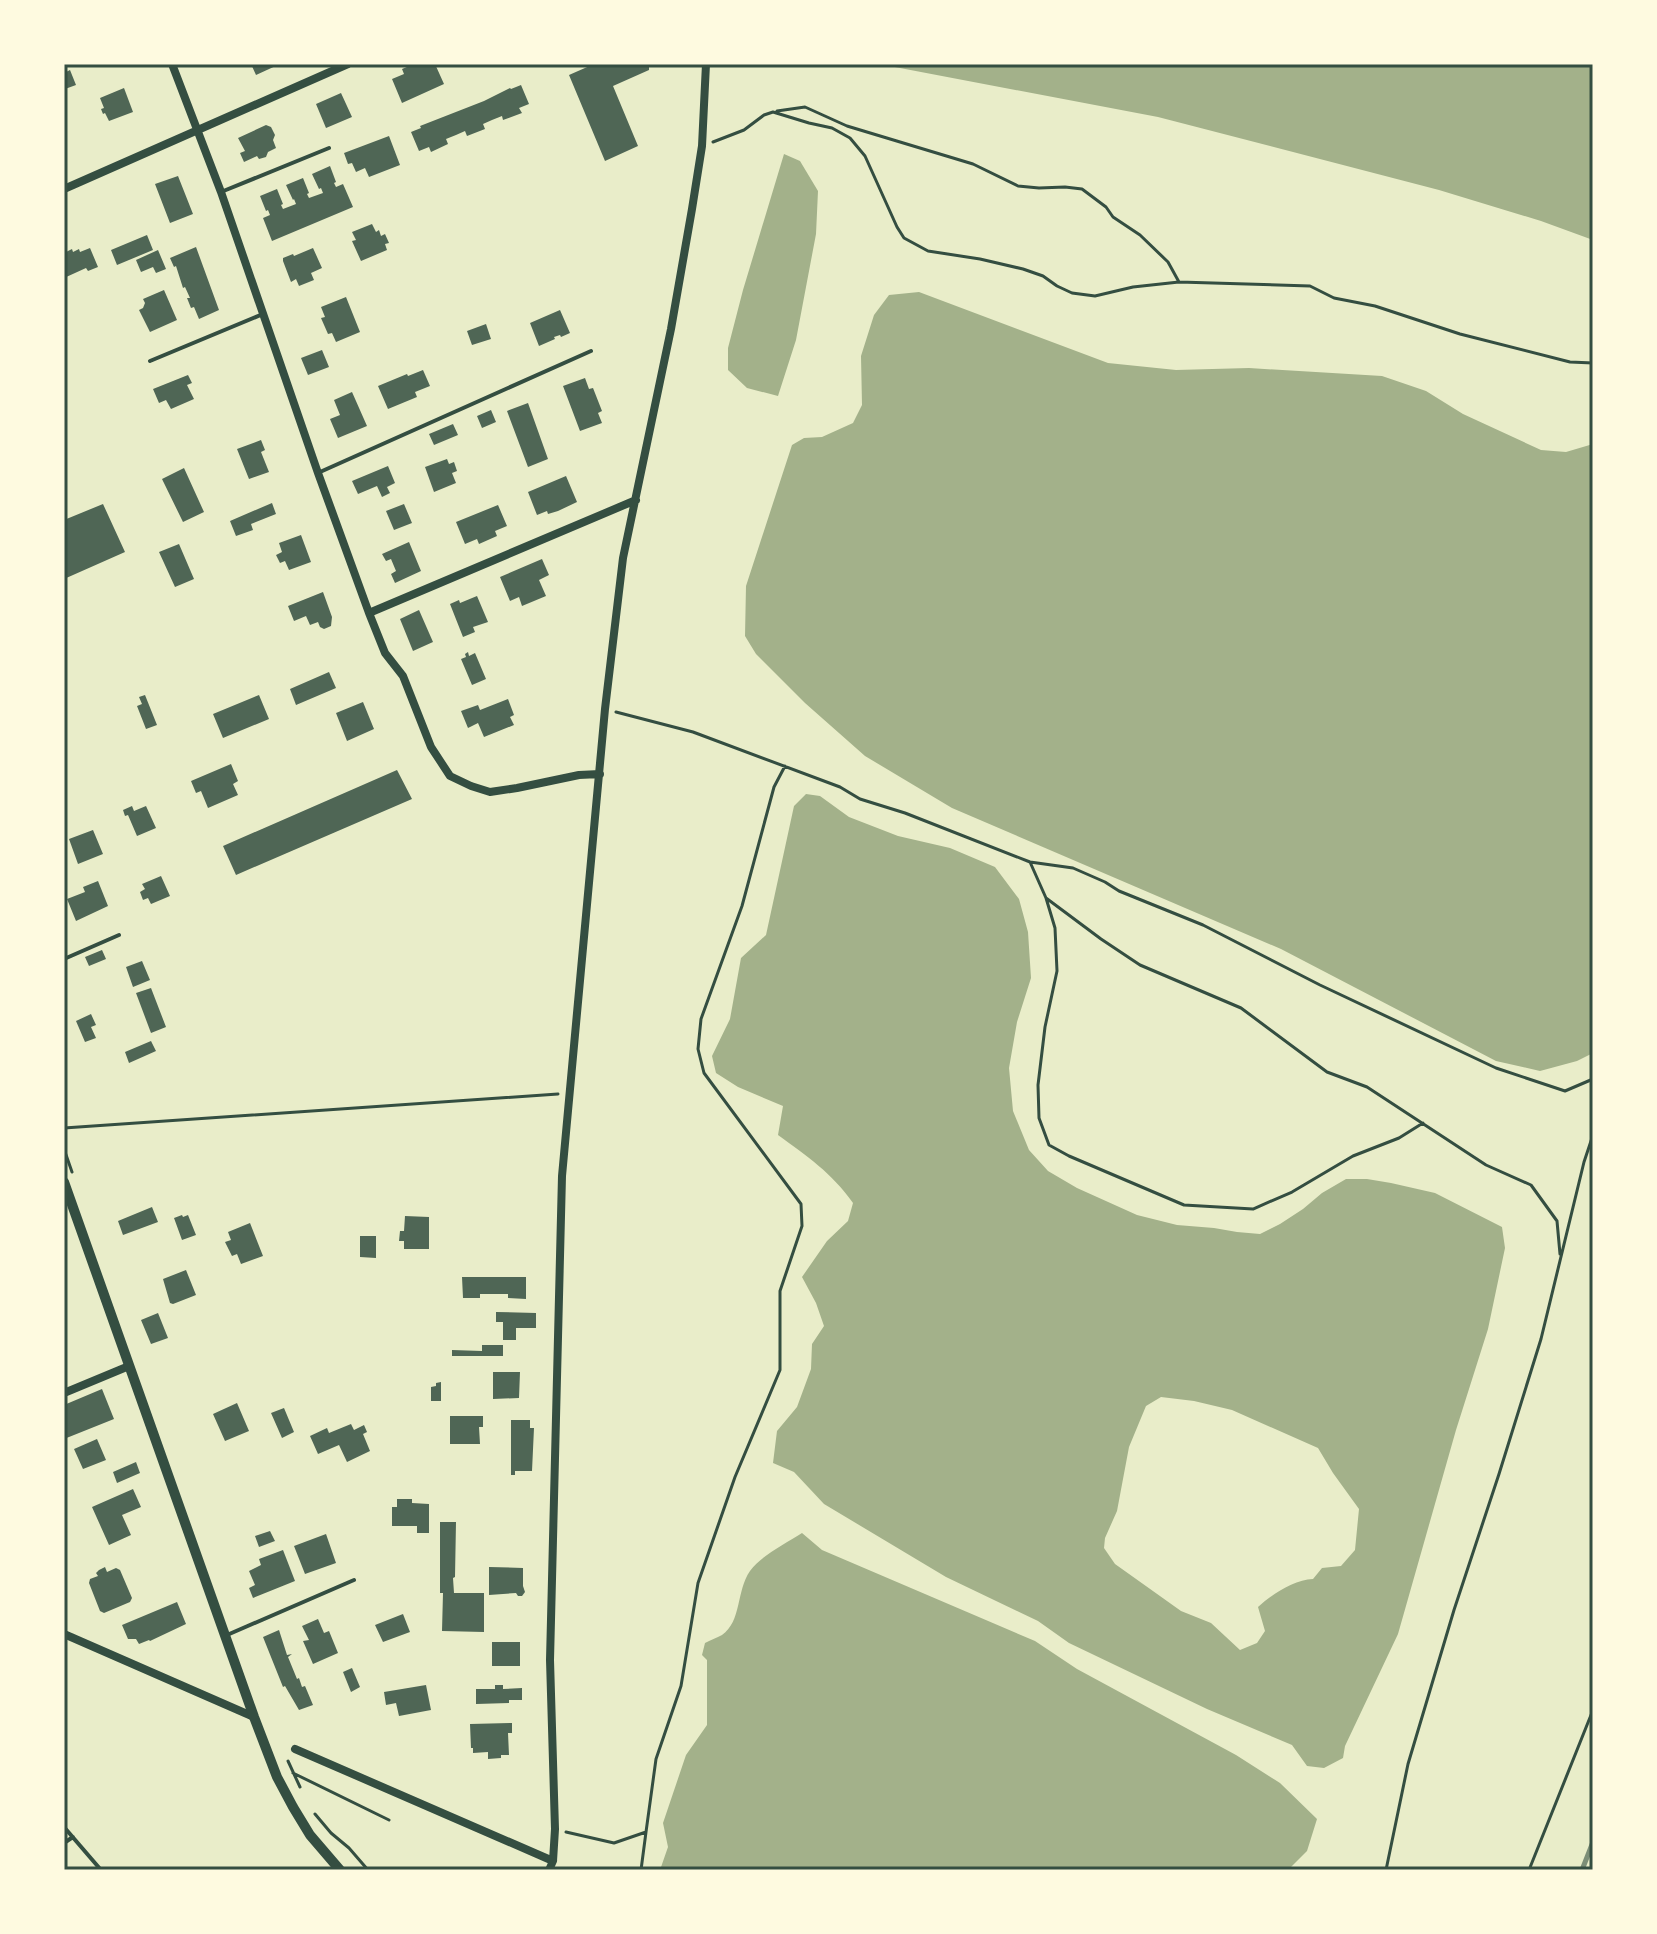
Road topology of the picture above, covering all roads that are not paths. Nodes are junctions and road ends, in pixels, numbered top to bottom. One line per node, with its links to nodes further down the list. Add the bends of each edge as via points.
1 (172, 64): 4 (street)
2 (348, 64): 4 (street)
3 (706, 64): 12 (street, via 702,146)
4 (197, 129): 6 (street); 7 (street)
5 (329, 148): 7 (lane)
6 (64, 189)
7 (221, 192): 8 (street)
8 (263, 314): 10 (lane); 11 (street)
9 (591, 351): 11 (lane)
10 (150, 361)
11 (318, 473): 13 (street)
12 (636, 500): 13 (street); 14 (street, via 623,558)
13 (369, 613): 14 (street, via 385,653 403,676 431,747 450,776 490,792)
14 (600, 774): 28 (street, via 562,1176 550,1660 555,1829)
15 (119, 935): 16 (lane)
16 (64, 959)
17 (64, 1182): 18 (street)
18 (129, 1366): 19 (street); 22 (street)
19 (64, 1393)
20 (354, 1580): 22 (lane)
21 (64, 1634): 23 (street)
22 (225, 1636): 23 (street)
23 (254, 1717): 30 (street, via 277,1777 310,1835)
24 (295, 1749): 28 (street)
25 (64, 1827): 26 (lane)
26 (73, 1837): 27 (lane); 29 (lane)
27 (64, 1843)
28 (551, 1865)
29 (101, 1870)
30 (340, 1870)

